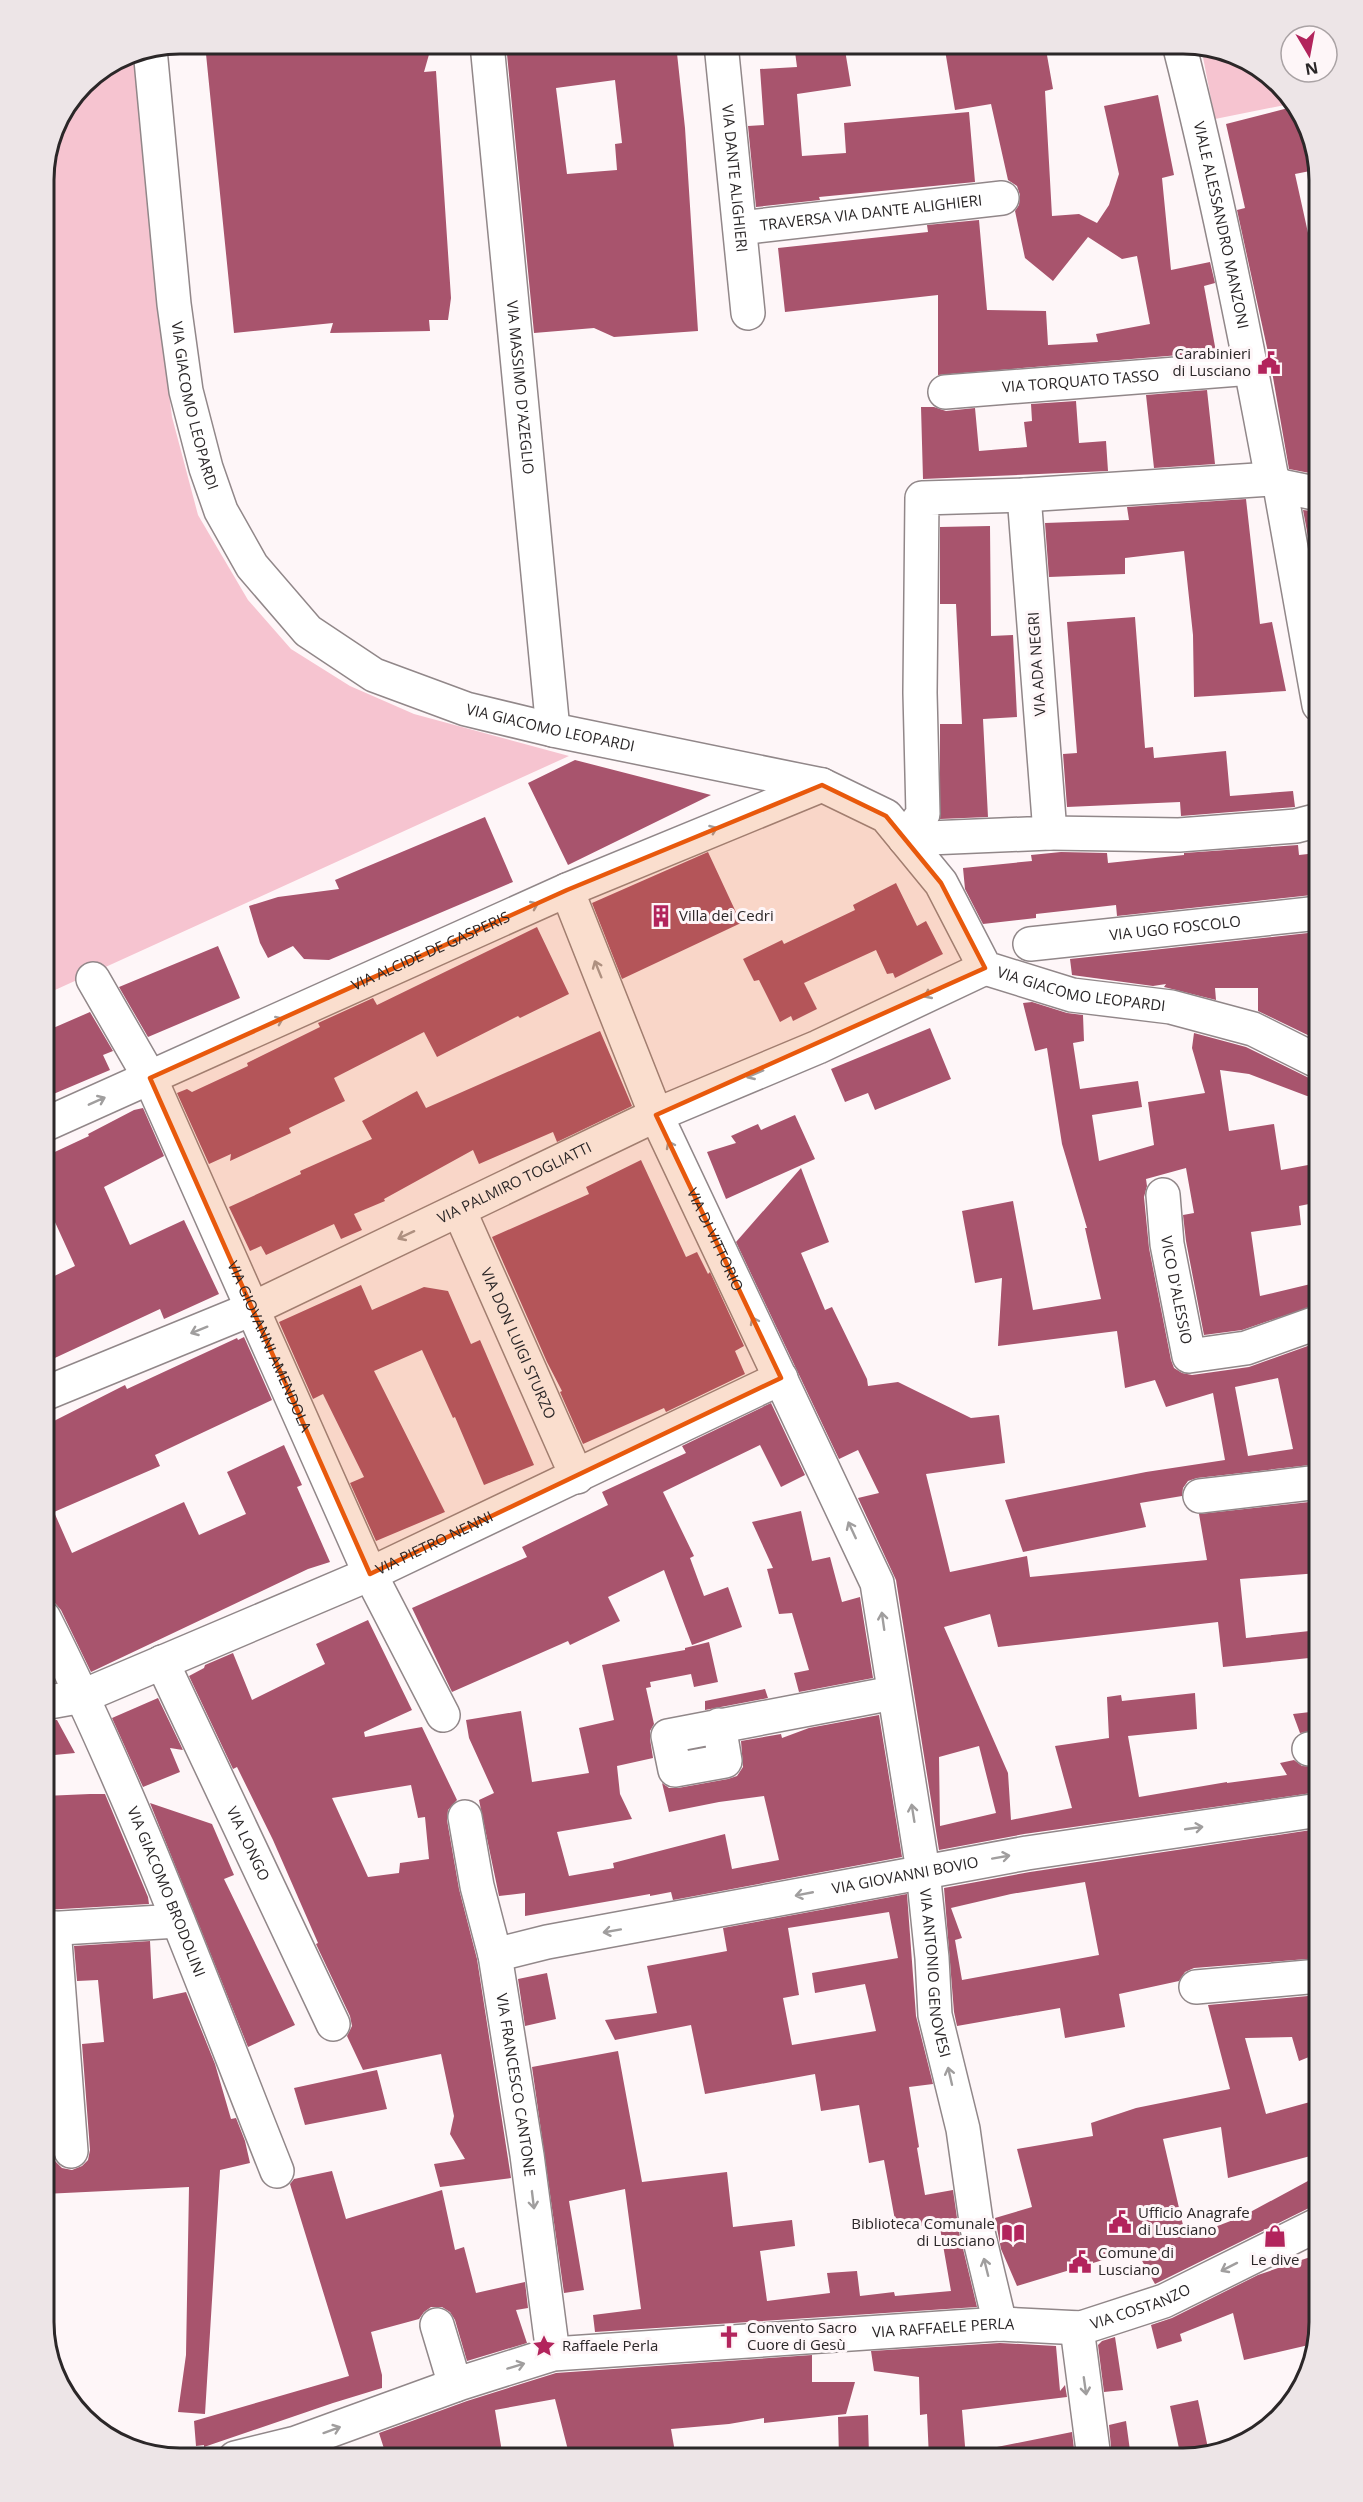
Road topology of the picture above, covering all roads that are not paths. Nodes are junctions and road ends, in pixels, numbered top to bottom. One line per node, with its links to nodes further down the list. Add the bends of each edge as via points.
1 (488, 54): 14 (street, VIA MASSIMO D'AZEGLIO)
2 (722, 54): 6 (street, VIA DANTE ALIGHIERI)
3 (1182, 54): 8 (street, VIALE ALESSANDRO MANZONI)
4 (151, 57): 14 (street, VIA GIACOMO LEOPARDI, via 186,391 220,511 252,566 308,631 374,675 466,709)
5 (1002, 198): 6 (street, TRAVERSA VIA DANTE ALIGHIERI)
6 (740, 228): 7 (street, VIA DANTE ALIGHIERI)
7 (748, 313)
8 (1252, 368): 9 (street, VIA TORQUATO TASSO); 10 (street, VIALE ALESSANDRO MANZONI)
9 (945, 392)
10 (1276, 482): 11 (street); 12 (street); 13 (street, VIALE ALESSANDRO MANZONI)
11 (1309, 491)
12 (1024, 495): 17 (street, VIA ADA NEGRI); 18 (street, via 922,498 923,814)
13 (1309, 649)
14 (553, 730): 15 (street, VIA GIACOMO LEOPARDI)
15 (822, 785): 18 (street, VIA GIACOMO LEOPARDI, via 886,816); 19 (street, VIA ALCIDE DE GASPERIS, one-way to 15)
16 (1309, 823): 17 (street, via 1179,835)
17 (1050, 833): 18 (street)
18 (905, 839): 22 (street, VIA GIACOMO LEOPARDI, via 941,883)
19 (567, 890): 25 (street, VIA ALCIDE DE GASPERIS, one-way to 19); 26 (street, VIA DI VITTORIO, one-way to 19)
20 (1309, 915): 21 (street, VIA UGO FOSCOLO)
21 (1030, 944)
22 (985, 968): 24 (street, VIA GIACOMO LEOPARDI, via 1072,995 1172,1007 1253,1029); 26 (street, VIA PALMIRO TOGLIATTI, one-way to 26, via 818,1047)
23 (93, 979): 25 (street, VIA GIOVANNI AMENDOLA)
24 (1309, 1057)
25 (150, 1078): 27 (street, VIA ALCIDE DE GASPERIS, one-way to 25); 30 (street, VIA GIOVANNI AMENDOLA)
26 (656, 1115): 29 (street, VIA PALMIRO TOGLIATTI); 32 (street, VIA DI VITTORIO, one-way to 26)
27 (54, 1121)
28 (1163, 1195): 31 (street, VICO D'ALESSIO, via 1167,1244 1189,1356 1246,1348)
29 (459, 1210): 30 (street, VIA PALMIRO TOGLIATTI, one-way to 30); 34 (street, VIA DON LUIGI STURZO)
30 (254, 1308): 33 (street, VIA PALMIRO TOGLIATTI, one-way to 33); 37 (street, VIA GIOVANNI AMENDOLA)
31 (1309, 1326)
32 (781, 1378): 34 (street, VIA PIETRO NENNI); 38 (street, VIA DI VITTORIO, one-way to 32)
33 (54, 1390)
34 (577, 1477): 37 (street, VIA PIETRO NENNI)
35 (1309, 1483): 36 (street)
36 (1200, 1496)
37 (370, 1574): 40 (street, VIA PIETRO NENNI); 44 (street, VIA GIOVANNI AMENDOLA)
38 (877, 1584): 41 (street, VIA ANTONIO GENOVESI, one-way to 38)
39 (54, 1638): 42 (street, VIA GIACOMO BRODOLINI)
40 (162, 1662): 42 (street, VIA PIETRO NENNI); 55 (street, VIA LONGO)
41 (893, 1693): 45 (street); 48 (street, VIA ANTONIO GENOVESI, one-way to 41)
42 (83, 1696): 43 (street, VIA PIETRO NENNI); 49 (street, VIA GIACOMO BRODOLINI)
43 (54, 1701)
44 (443, 1716)
45 (719, 1725)
46 (1309, 1812): 48 (street, VIA GIOVANNI BOVIO, one-way to 46)
47 (465, 1817): 51 (street, VIA FRANCESCO CANTONE)
48 (923, 1871): 51 (street, VIA GIOVANNI BOVIO, one-way to 51); 59 (street, VIA ANTONIO GENOVESI, one-way to 48, via 977,2228 963,2130 935,2015)
49 (178, 1921): 50 (street); 57 (street, VIA GIACOMO BRODOLINI)
50 (54, 1928)
51 (495, 1955): 62 (street, VIA FRANCESCO CANTONE, one-way to 62)
52 (1309, 1977): 54 (street)
53 (54, 1981): 56 (street)
54 (1196, 1986)
55 (333, 2024)
56 (70, 2151)
57 (277, 2171)
58 (1309, 2229): 61 (street, VIA COSTANZO, one-way to 61, via 1164,2301)
59 (1000, 2324): 61 (street, VIA RAFFAELE PERLA); 62 (street, VIA RAFFAELE PERLA)
60 (437, 2325): 63 (street)
61 (1077, 2328): 65 (street, VIA COSTANZO, one-way to 65)
62 (553, 2355): 63 (street, VIA RAFFAELE PERLA, one-way to 62)
63 (455, 2385): 64 (street, VIA RAFFAELE PERLA, one-way to 63)
64 (276, 2448)
65 (1093, 2448)

